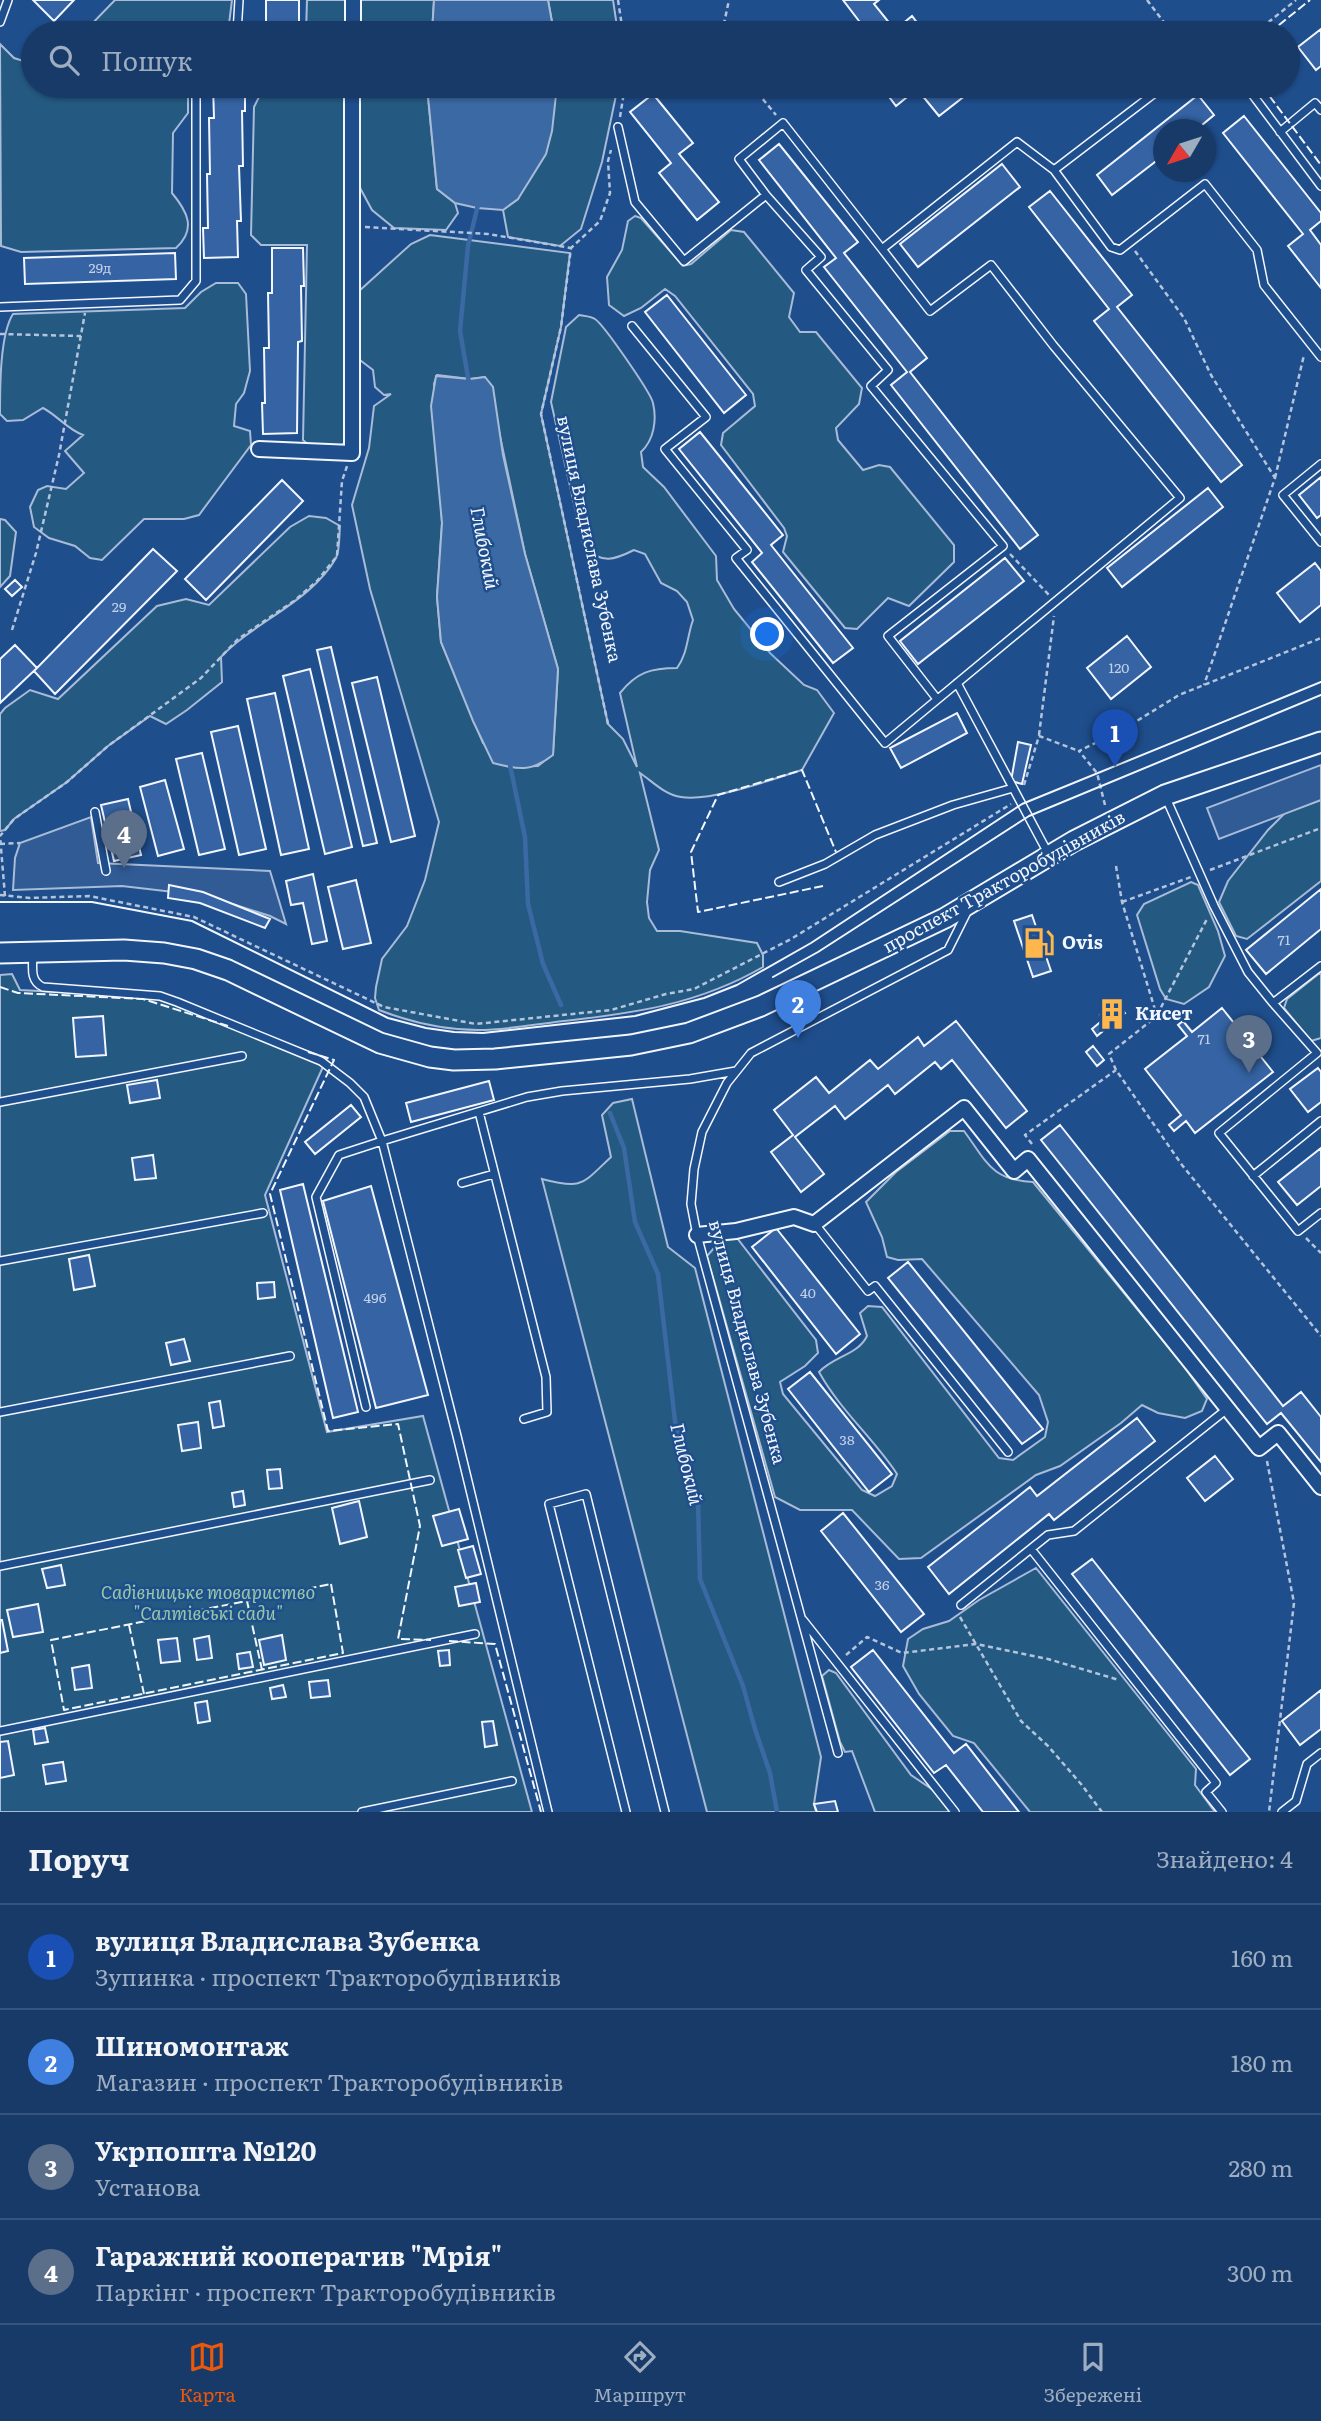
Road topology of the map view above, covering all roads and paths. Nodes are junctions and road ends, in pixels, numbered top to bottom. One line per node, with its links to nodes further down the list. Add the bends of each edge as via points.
1 (8, 0): 14 (lane)
2 (239, 0): 8 (lane)
3 (353, 0): 9 (street)
4 (618, 0): 10 (path)
5 (729, 0): 11 (path)
6 (1147, 0): 12 (path)
7 (1296, 0): 13 (path)
8 (238, 21)
9 (353, 21)
10 (621, 21)
11 (725, 21)
12 (1163, 21)
13 (1270, 21)
14 (0, 22)
15 (196, 98): 32 (lane, via 196,281 180,300)
16 (352, 98): 28 (street)
17 (623, 98): 23 (path)
18 (762, 98): 22 (path)
19 (1148, 98): 25 (lane)
20 (1255, 98): 24 (lane)
21 (1321, 110): 24 (lane, via 1315,103)
22 (783, 123): 27 (lane, via 739,159); 31 (lane)
23 (618, 127): 27 (lane, via 635,202 684,261); 30 (path, via 608,161 610,193 600,221)
24 (1280, 132): 26 (lane)
25 (1054, 170): 29 (lane, via 1111,247 1120,250); 31 (lane, via 1017,142)
26 (1321, 186)
27 (766, 195): 44 (lane, via 821,257 806,270 888,370 871,386)
28 (352, 227): 30 (path, via 488,234); 40 (street)
29 (1129, 243): 37 (lane, via 1205,184 1257,250 1264,285); 42 (path, via 1184,318 1211,375)
30 (570, 248): 51 (path, вулиця Владислава Зубенка, via 561,327 541,414)
31 (882, 249): 45 (lane, via 930,310 990,265 1181,498)
32 (87, 304): 33 (lane); 36 (path)
33 (0, 307)
34 (632, 326): 50 (lane, via 705,417 665,449 747,550 736,558 885,743)
35 (0, 334): 36 (path)
36 (81, 336): 46 (path, via 36,553)
37 (1308, 341): 38 (lane); 42 (path)
38 (1321, 357)
39 (259, 449): 40 (street)
40 (352, 453): 62 (path, via 342,481 337,556 317,581 238,639 201,678 14,819 0,836)
41 (1321, 464): 43 (lane, via 1283,495)
42 (1275, 478): 49 (path)
43 (1321, 542)
44 (1003, 546): 45 (path); 50 (lane, via 888,636)
45 (1056, 602): 48 (lane); 52 (path)
46 (12, 630)
47 (1321, 638): 49 (path)
48 (957, 683): 50 (lane); 55 (lane)
49 (1204, 685): 54 (path)
50 (937, 699)
51 (608, 724)
52 (1039, 736): 54 (path); 57 (path)
53 (1321, 742): 56 (main road, проспект Тракторобудівників)
54 (1079, 751): 58 (path, via 1097,773)
55 (1013, 788): 57 (lane); 67 (lane, via 875,835 825,864)
56 (1165, 795): 63 (main road, проспект Тракторобудівників); 66 (lane)
57 (1019, 799): 63 (lane); 69 (path, via 791,939 694,989 611,1010 476,1024 384,1007 194,917 89,896)
58 (1105, 804)
59 (95, 812): 65 (lane)
60 (1321, 828): 66 (path)
61 (20, 843): 62 (path)
62 (0, 844): 69 (path)
63 (1050, 855): 71 (main road, проспект Тракторобудівників)
64 (1116, 866): 70 (path)
65 (106, 870)
66 (1200, 874): 70 (path); 72 (lane)
67 (779, 882)
68 (0, 895): 69 (path)
69 (5, 896)
70 (1122, 902): 77 (path)
71 (971, 903): 74 (main road, проспект Тракторобудівників, via 742,1014 689,1033 631,1045 495,1059 454,1060 406,1052 197,959 124,950); 81 (lane, вулиця Владислава Зубенка, via 948,950 751,1053)
72 (1214, 906): 76 (lane, via 1248,972); 77 (path)
73 (0, 953): 74 (main road, проспект Тракторобудівників)
74 (33, 953): 85 (lane, via 33,980 43,987 160,996 321,1060 364,1097)
75 (1321, 966): 76 (lane)
76 (1273, 1003): 79 (lane)
77 (1157, 1016): 80 (path, via 1109,1054)
78 (242, 1056): 82 (lane)
79 (1319, 1056): 88 (lane, via 1220,1133)
80 (1116, 1070): 86 (path, via 1025,1135); 97 (path, via 1182,1165)
81 (736, 1071): 83 (lane, via 562,1091); 94 (lane, вулиця Владислава Зубенка, via 702,1132 691,1204)
82 (0, 1102)
83 (479, 1112): 85 (lane); 87 (lane)
84 (1321, 1121): 88 (lane)
85 (382, 1140): 99 (lane, via 339,1155 316,1197); 120 (lane)
86 (1033, 1146)
87 (494, 1174): 89 (lane); 102 (lane, via 546,1377 547,1412)
88 (1254, 1176): 93 (lane)
89 (462, 1183)
90 (263, 1213): 96 (lane)
91 (1321, 1213): 93 (lane)
92 (814, 1224): 94 (street, via 794,1217); 100 (street, via 964,1108 1013,1171 1028,1158); 104 (lane, via 868,1291 875,1286)
93 (1298, 1231): 95 (path)
94 (697, 1235): 110 (lane, вулиця Владислава Зубенка)
95 (1321, 1253)
96 (0, 1261)
97 (1321, 1336)
98 (290, 1356): 101 (lane)
99 (366, 1408)
100 (1227, 1409): 103 (street, via 1259,1448); 107 (lane, via 1074,1531 1048,1535)
101 (0, 1412)
102 (524, 1419)
103 (1263, 1444): 106 (street, via 1278,1433); 126 (path, via 1294,1602)
104 (1008, 1452)
105 (430, 1480): 108 (lane)
106 (1321, 1488)
107 (1031, 1549): 109 (lane); 114 (lane)
108 (0, 1566)
109 (961, 1605): 112 (path, via 957,1611)
110 (801, 1618): 113 (lane); 117 (lane, вулиця Владислава Зубенка)
111 (475, 1634): 115 (lane)
112 (976, 1644): 113 (path, via 902,1653 867,1637); 114 (path, via 1048,1659); 124 (path, via 1021,1721 1048,1746)
113 (837, 1663): 123 (lane)
114 (1142, 1689): 125 (lane, via 1216,1783 1206,1792)
115 (0, 1731)
116 (1321, 1753): 127 (lane, via 1307,1764 1296,1801)
117 (838, 1754)
118 (512, 1781): 119 (lane)
119 (362, 1812)
120 (548, 1812)
121 (626, 1812): 122 (lane, via 549,1504 586,1494)
122 (665, 1812)
123 (955, 1812)
124 (1102, 1812)
125 (1222, 1812)
126 (1269, 1812)
127 (1282, 1812)

